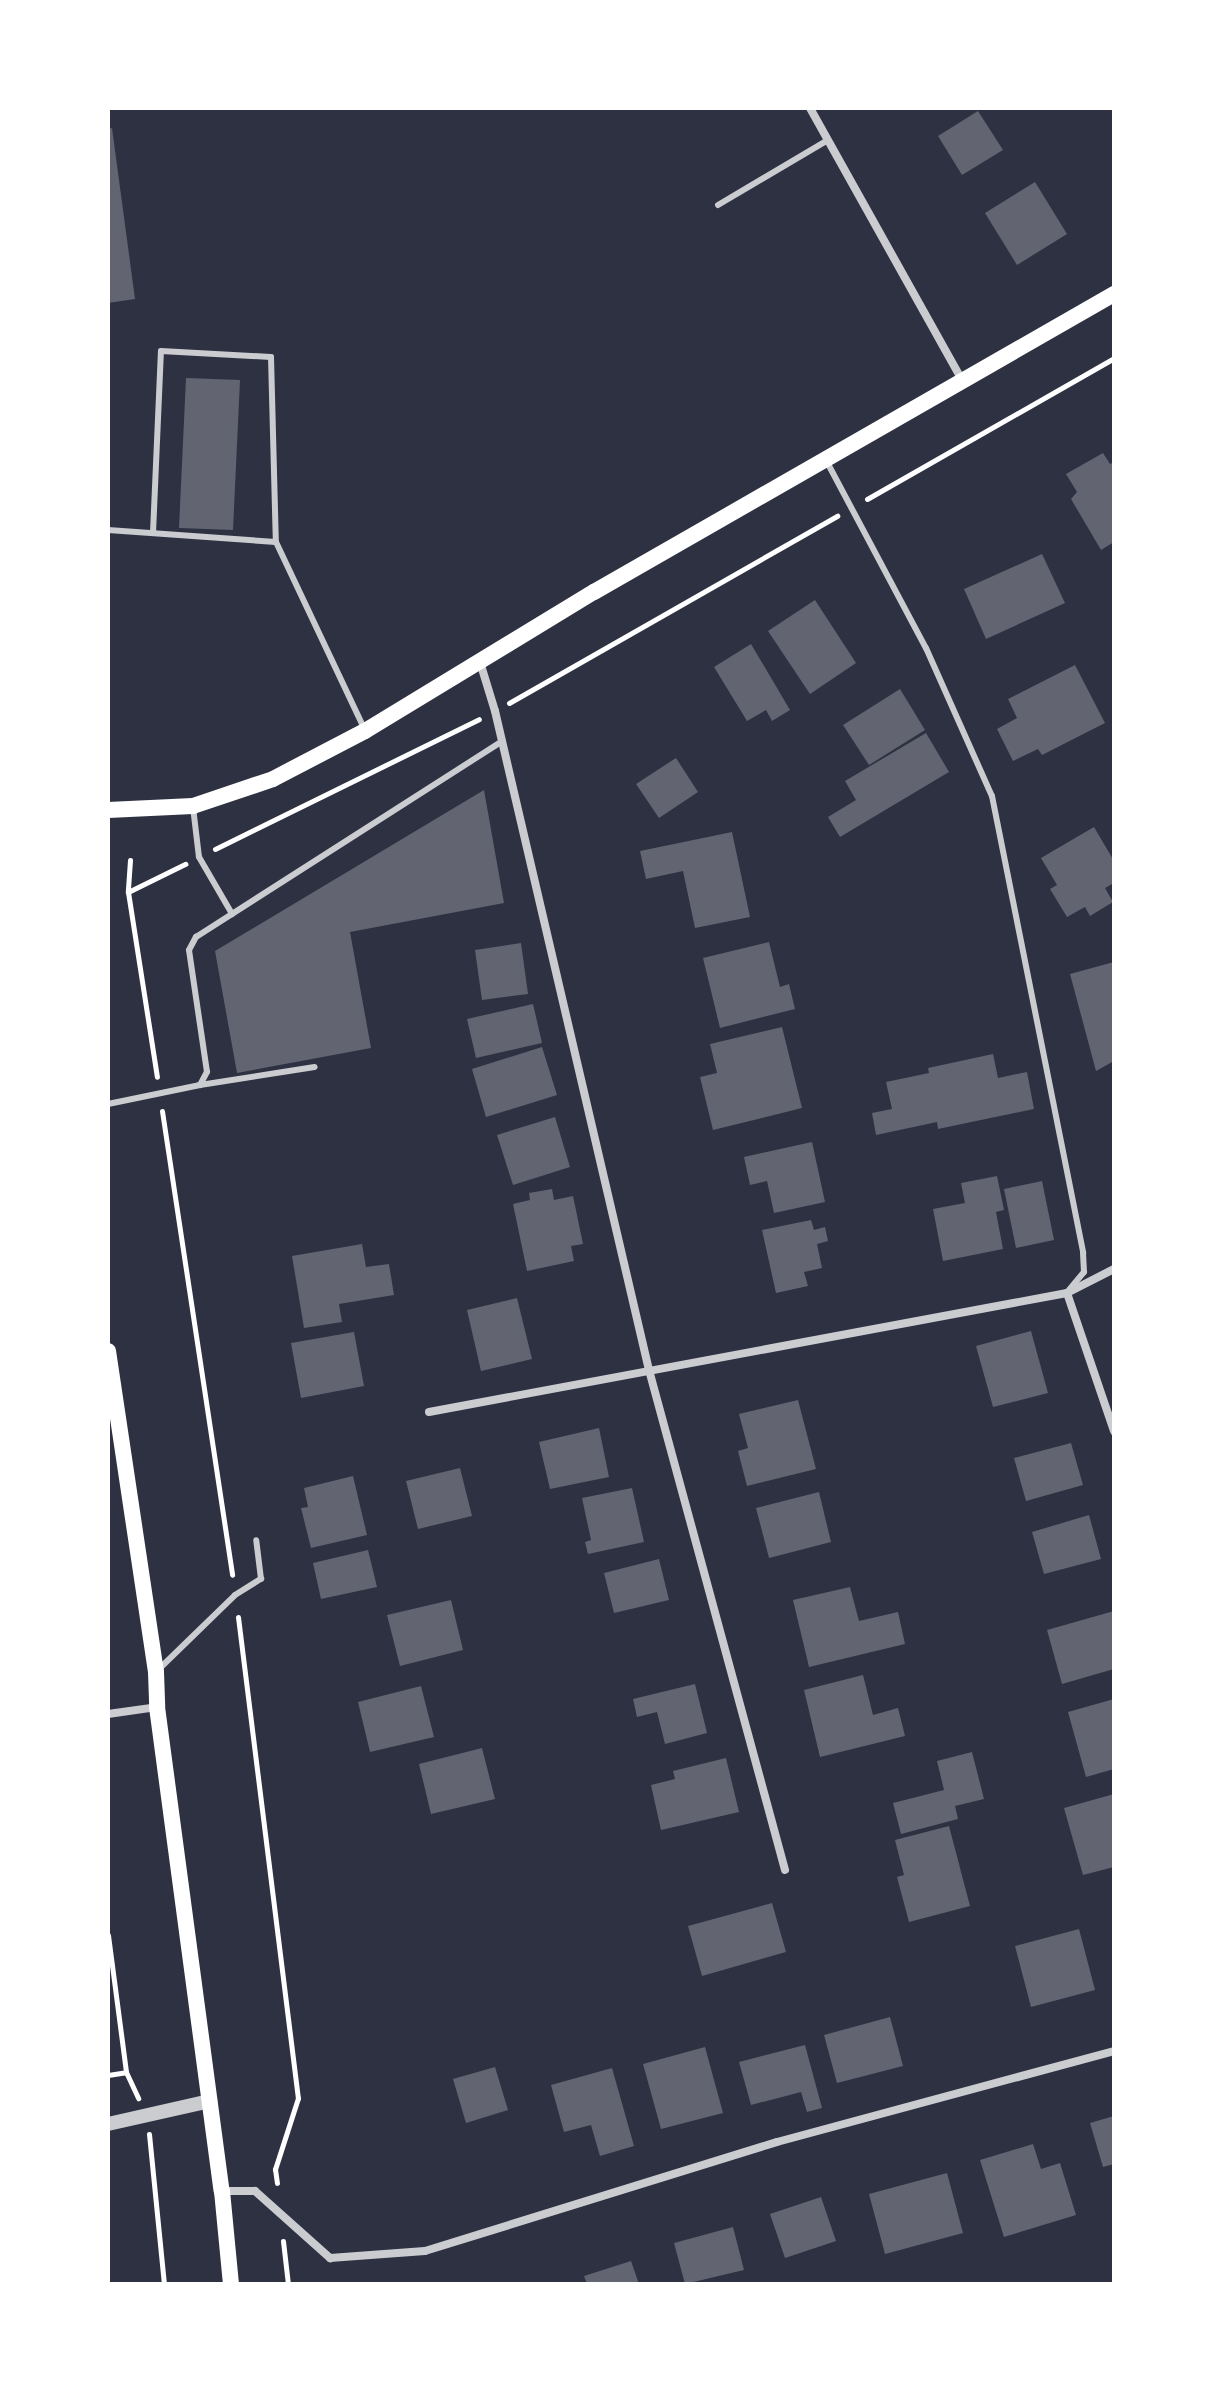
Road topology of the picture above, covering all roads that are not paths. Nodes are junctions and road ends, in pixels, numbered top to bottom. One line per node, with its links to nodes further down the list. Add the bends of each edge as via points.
1 (810, 108): 2 (street)
2 (828, 140): 3 (lane); 5 (street)
3 (718, 205)
4 (1114, 294): 5 (main road)
5 (963, 383): 6 (main road)
6 (826, 461): 10 (main road); 20 (lane, via 926,648 992,796 1083,1253 1084,1272)
7 (108, 530): 8 (lane)
8 (153, 533): 9 (lane); 9 (lane, via 161,351 271,357)
9 (276, 542): 11 (lane)
10 (479, 661): 11 (main road); 12 (street)
11 (365, 731): 13 (main road, via 273,779)
12 (503, 741): 15 (lane); 22 (street)
13 (193, 806): 14 (main road); 15 (lane, via 199,857)
14 (108, 810)
15 (232, 914): 17 (lane, via 196,937 189,950 207,1072)
16 (315, 1067): 17 (lane)
17 (200, 1085): 18 (lane)
18 (108, 1104)
19 (1114, 1269): 20 (street)
20 (1067, 1293): 22 (street); 24 (street)
21 (108, 1351): 26 (main road)
22 (649, 1370): 23 (street); 29 (street)
23 (429, 1412)
24 (1114, 1431)
25 (256, 1540): 26 (lane, via 261,1579 235,1595)
26 (156, 1672): 27 (main road)
27 (157, 1707): 28 (street); 31 (main road)
28 (108, 1714)
29 (785, 1870)
30 (1114, 2051): 33 (street, via 777,2142 425,2251 330,2258 255,2191)
31 (210, 2101): 32 (street); 33 (main road)
32 (108, 2124)
33 (222, 2191): 34 (main road)
34 (231, 2284)

